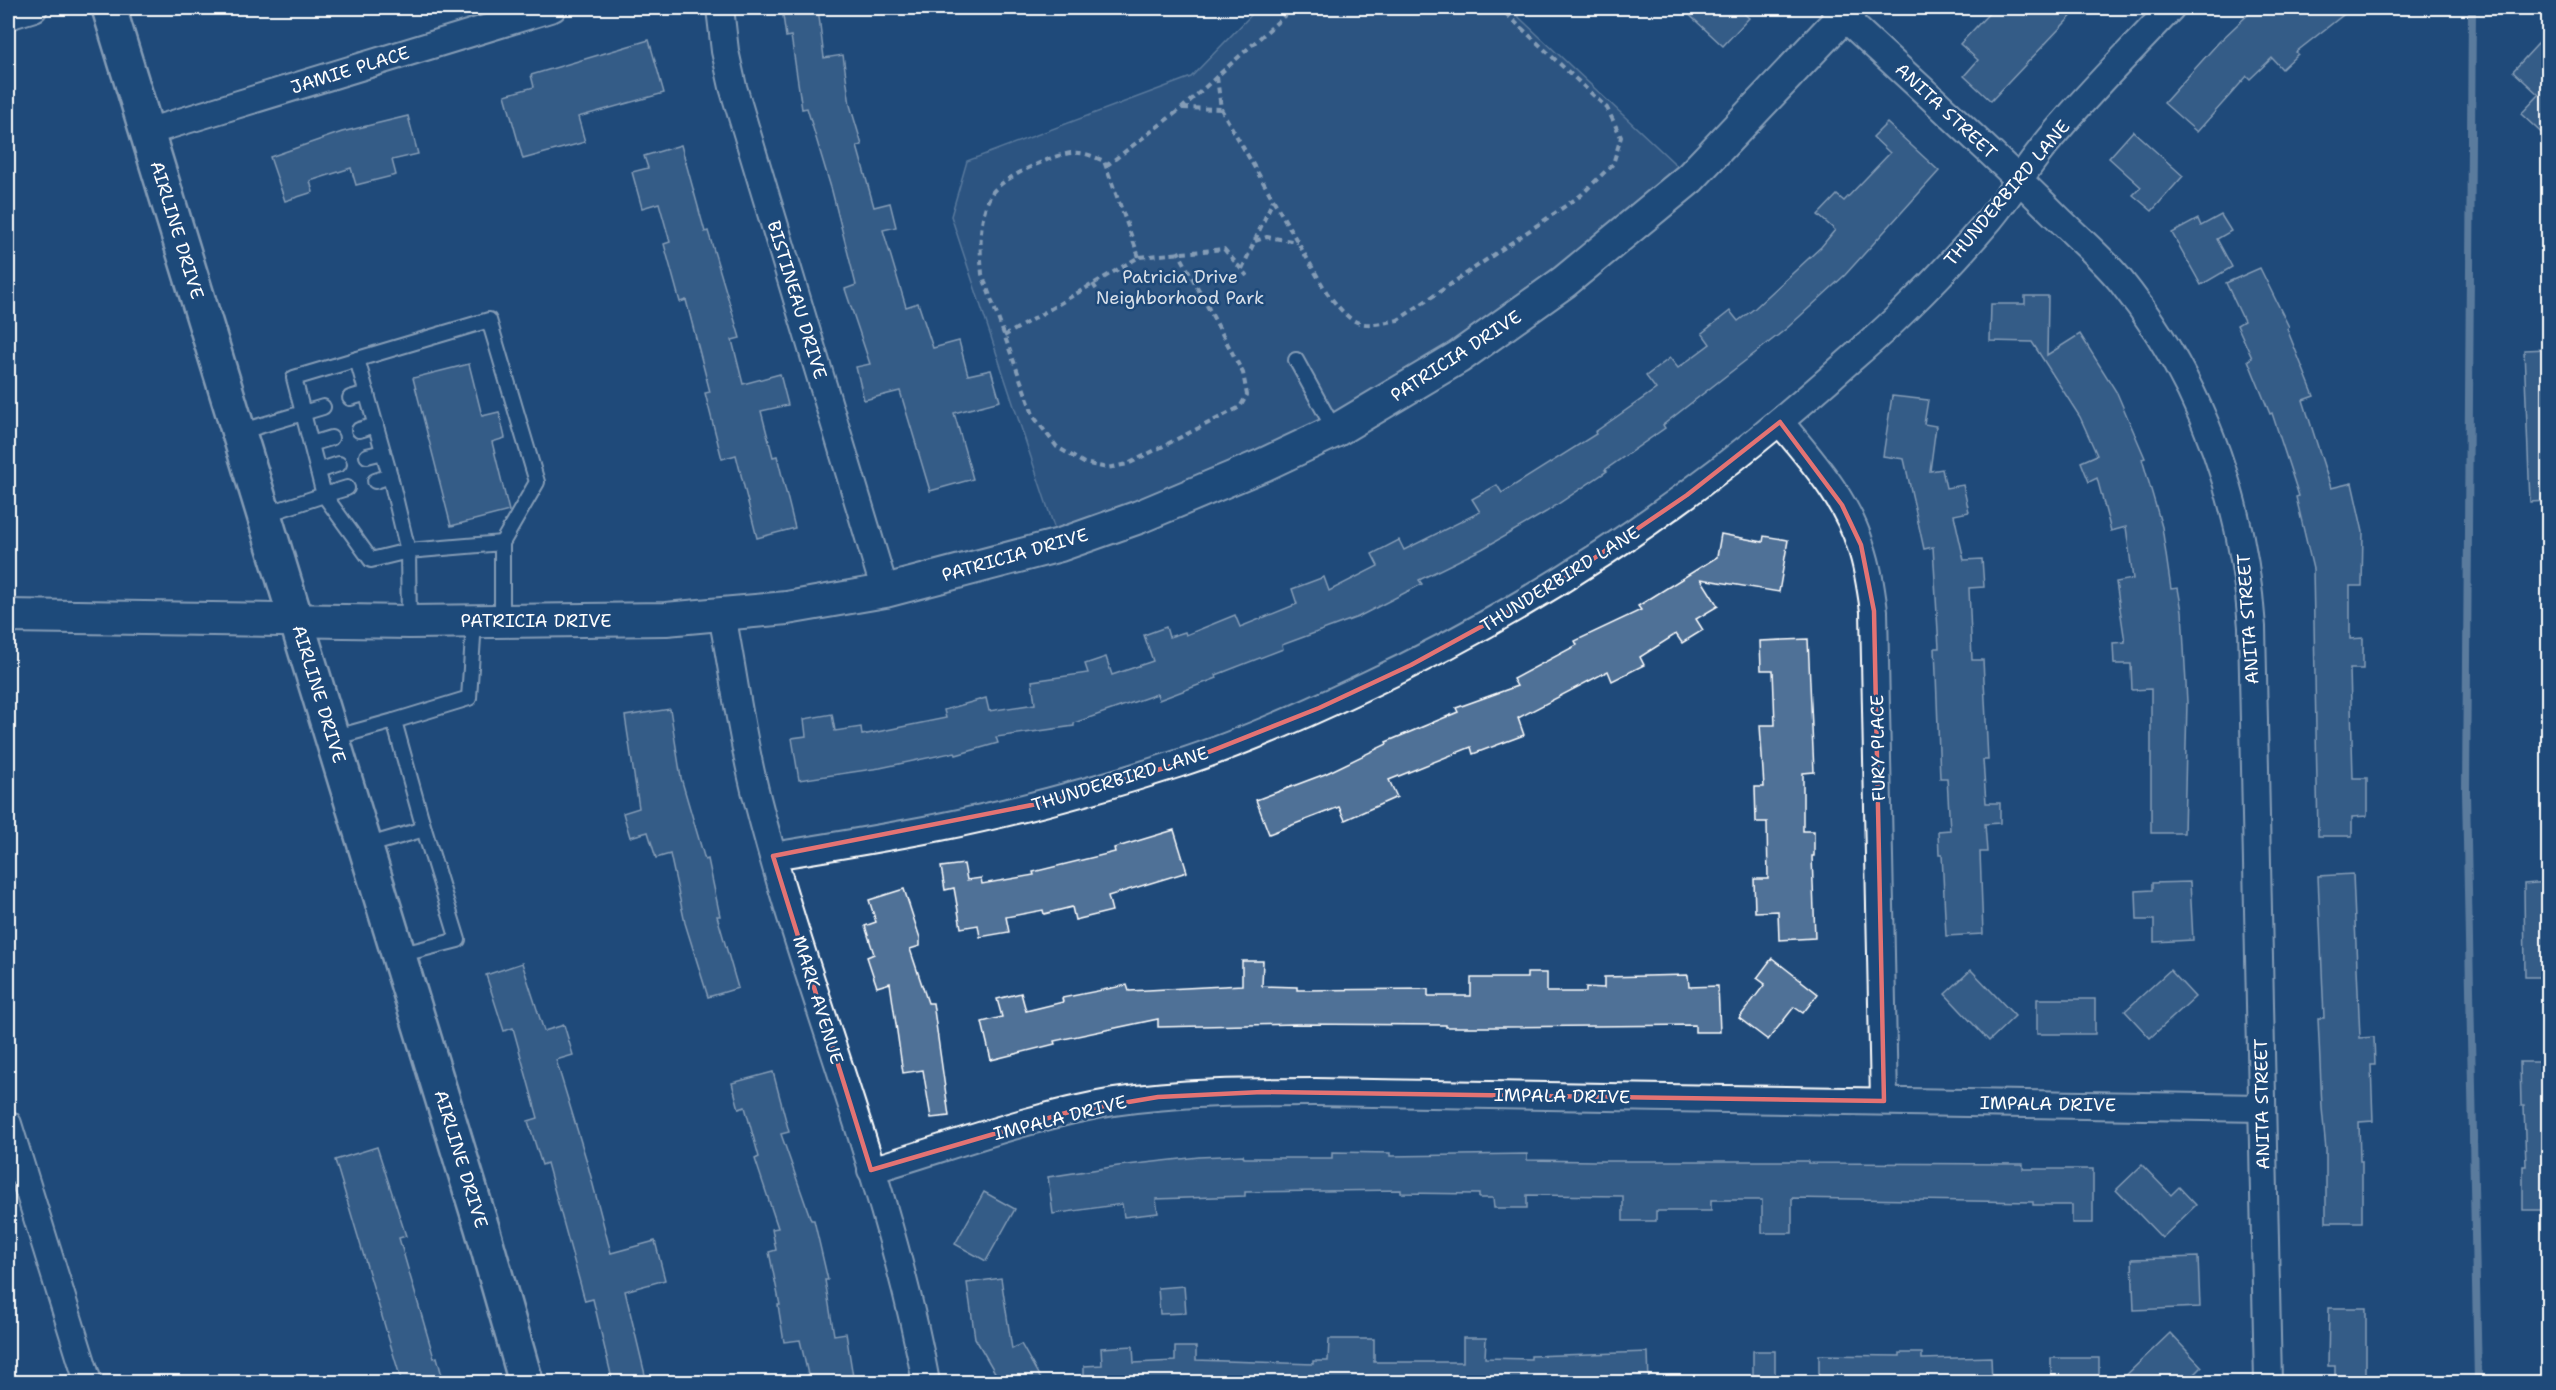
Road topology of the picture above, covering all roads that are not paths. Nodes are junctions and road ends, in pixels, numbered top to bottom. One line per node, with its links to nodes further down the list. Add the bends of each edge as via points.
1 (34, 8): 7 (street)
2 (109, 8): 8 (main road, AIRLINE DRIVE)
3 (553, 8): 8 (street, JAMIE PLACE)
4 (720, 8): 34 (street, BISTINEAU DRIVE, via 733,87)
5 (2171, 8): 9 (street, THUNDERBIRD LANE, via 2046,144)
6 (1842, 10): 9 (street, ANITA STREET); 19 (street, PATRICIA DRIVE, via 1690,178 1616,241 1459,357)
7 (8, 16)
8 (147, 132): 20 (main road, AIRLINE DRIVE)
9 (2020, 179): 16 (street, THUNDERBIRD LANE, via 1987,223 1902,313); 47 (street, ANITA STREET, via 2113,273 2154,328 2203,419 2234,505 2252,627)
10 (357, 359): 12 (lane); 15 (lane, via 294,378); 32 (lane, via 489,320 537,482)
11 (1296, 360): 19 (lane)
12 (367, 393): 13 (lane); 17 (lane)
13 (350, 398)
14 (323, 407): 15 (lane)
15 (303, 413): 20 (lane); 22 (lane)
16 (1780, 422): 44 (street, THUNDERBIRD LANE, via 1688,495 1546,591 1461,639 1319,708 1181,763 1052,801 941,827); 46 (street, FURY PLACE, via 1842,505 1861,546 1874,611)
17 (376, 425): 18 (lane); 23 (lane)
18 (359, 430)
19 (1335, 431): 34 (street, PATRICIA DRIVE, via 1139,517 1036,552)
20 (239, 432): 31 (main road, AIRLINE DRIVE)
21 (331, 438): 22 (lane)
22 (311, 444): 26 (lane)
23 (383, 452): 24 (lane); 27 (lane)
24 (367, 456)
25 (339, 464): 26 (lane)
26 (318, 471): 30 (lane)
27 (390, 476): 28 (lane); 33 (lane)
28 (375, 481)
29 (347, 488): 30 (lane)
30 (324, 495): 31 (lane); 33 (lane, via 371,560)
31 (264, 515): 37 (main road, AIRLINE DRIVE)
32 (502, 543): 33 (lane); 39 (lane)
33 (408, 551): 38 (lane)
34 (885, 591): 35 (street, PATRICIA DRIVE)
35 (722, 615): 39 (street, PATRICIA DRIVE); 44 (street, MARK AVENUE, via 747,758)
36 (8, 616): 37 (street, PATRICIA DRIVE)
37 (297, 620): 38 (street, PATRICIA DRIVE); 41 (main road, AIRLINE DRIVE)
38 (409, 622): 39 (street, PATRICIA DRIVE)
39 (488, 622): 40 (lane, via 469,699)
40 (394, 721): 41 (lane); 42 (lane)
41 (333, 738): 43 (main road, AIRLINE DRIVE)
42 (424, 829): 43 (lane); 45 (lane, via 458,940)
43 (366, 846): 45 (main road, AIRLINE DRIVE)
44 (773, 856): 49 (street, MARK AVENUE)
45 (399, 956): 51 (main road, AIRLINE DRIVE)
46 (1884, 1101): 47 (street, IMPALA DRIVE); 49 (street, IMPALA DRIVE, via 1315,1092 1168,1096 1069,1112)
47 (2262, 1108): 53 (street, ANITA STREET)
48 (8, 1124): 50 (street)
49 (871, 1170): 52 (street, MARK AVENUE, via 903,1276)
50 (88, 1383)
51 (526, 1383)
52 (926, 1383)
53 (2268, 1383)

